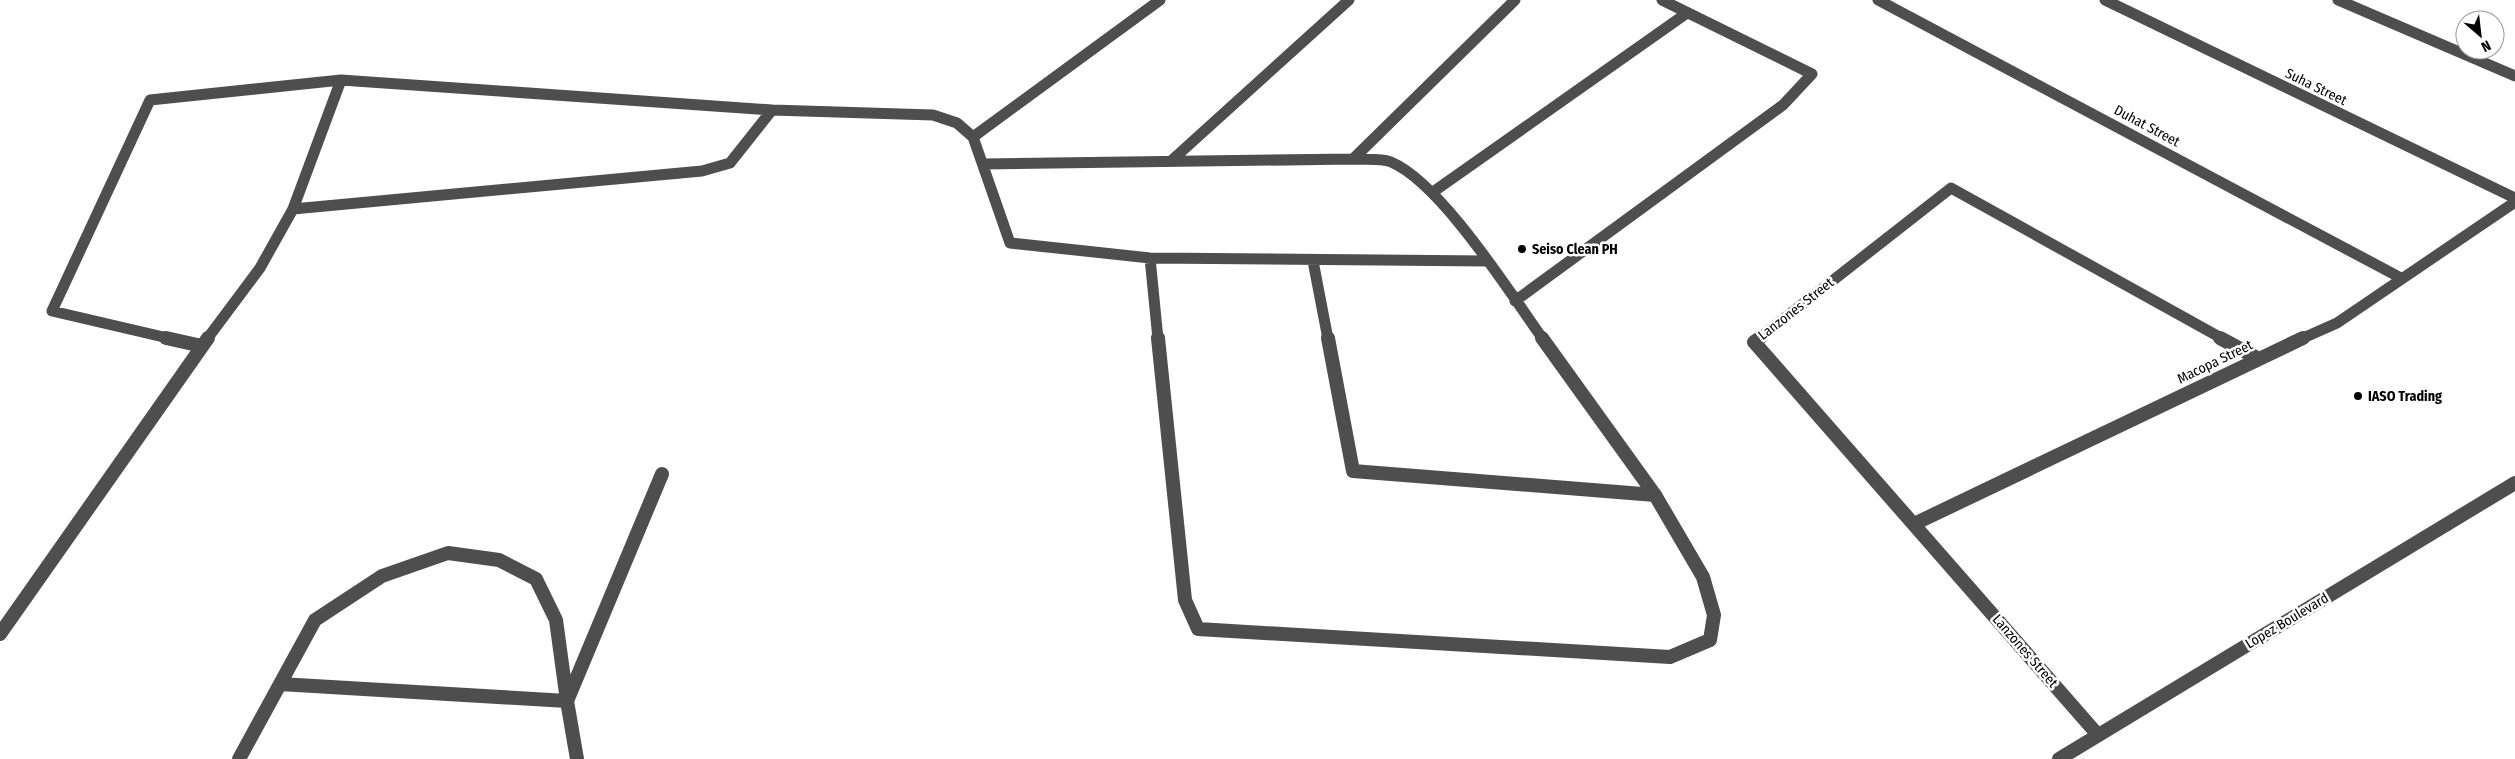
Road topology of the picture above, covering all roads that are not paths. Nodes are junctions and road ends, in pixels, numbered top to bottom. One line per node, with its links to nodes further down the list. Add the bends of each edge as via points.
1 (1160, 0): 12 (street)
2 (1348, 0): 14 (street)
3 (1515, 0): 13 (street)
4 (1662, 0): 8 (street)
5 (1878, 0): 22 (street, Duhat Street)
6 (2105, 0): 17 (street, Suha Street)
7 (2338, 0): 9 (street)
8 (1687, 13): 16 (street); 23 (street, via 1812,74 1783,104)
9 (2515, 76)
10 (341, 80): 11 (street); 18 (street); 24 (street, via 150,100 52,310)
11 (772, 110): 12 (street, via 933,115 957,123); 18 (street, via 730,164 702,171)
12 (974, 137): 15 (street)
13 (1353, 159): 14 (street); 16 (street, via 1389,161)
14 (1172, 161): 15 (street)
15 (984, 164): 19 (street, via 1010,243)
16 (1433, 192): 21 (street)
17 (2515, 200): 22 (street, Macopa Street)
18 (292, 209): 24 (street, via 260,268)
19 (1150, 258): 20 (street); 28 (street, via 1185,600 1198,630 1670,657 1710,640 1714,615 1703,577)
20 (1314, 261): 21 (street); 28 (street, via 1353,471)
21 (1487, 262): 23 (street)
22 (2401, 278): 25 (street, Macopa Street, via 2337,323)
23 (1515, 301): 28 (street)
24 (202, 346): 30 (street)
25 (2257, 358): 29 (street, Macopa Street); 29 (street, Lanzones Street, via 1951,188 1754,342)
26 (662, 474): 32 (street)
27 (2515, 483): 33 (street, Lopez Boulevard)
28 (1655, 494)
29 (1914, 524): 33 (street, Lanzones Street)
30 (0, 634)
31 (280, 684): 32 (street); 32 (street, via 315,620 382,576 448,553 499,560 536,579 556,620); 34 (street)
32 (567, 701): 35 (street)
33 (2098, 735): 36 (street, Lopez Boulevard)
34 (239, 759)
35 (577, 759)
36 (2059, 759)

